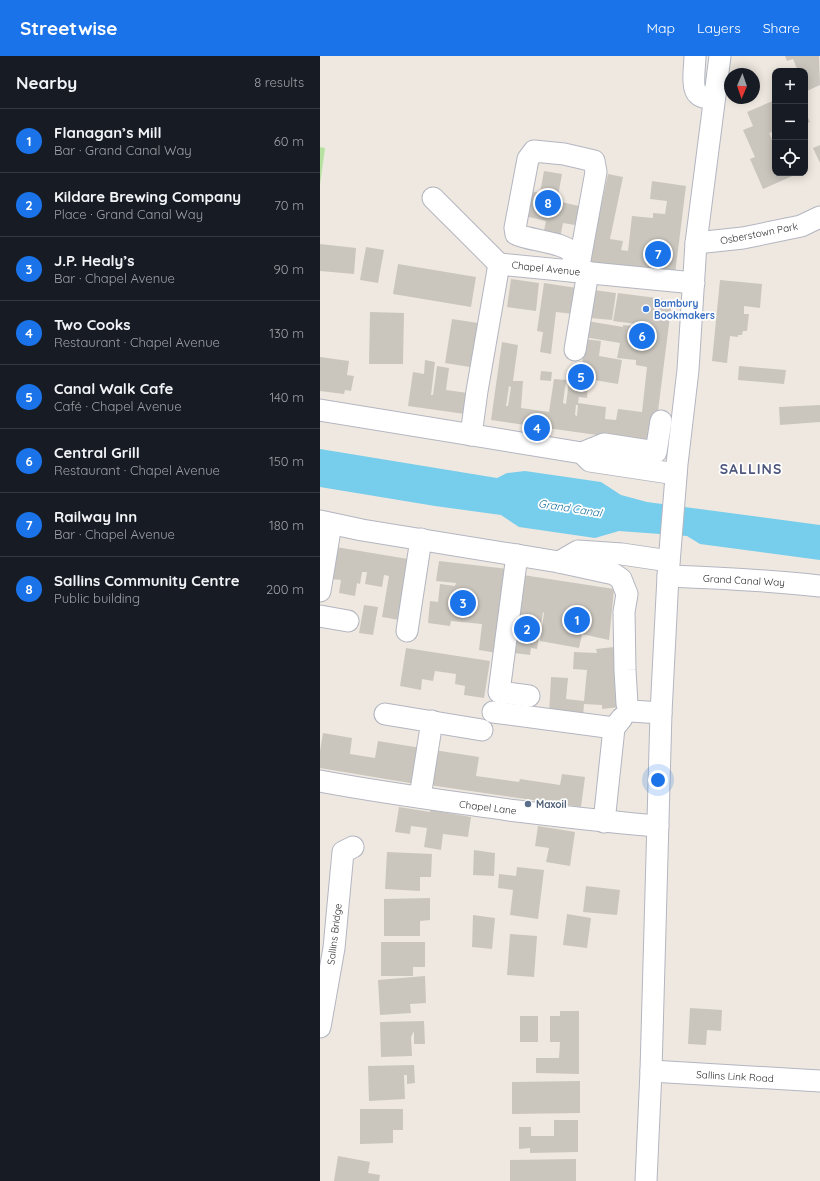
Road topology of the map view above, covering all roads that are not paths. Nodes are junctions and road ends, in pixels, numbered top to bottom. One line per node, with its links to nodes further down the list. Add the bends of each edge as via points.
1 (695, 56): 3 (street, via 694,82 697,94)
2 (720, 56): 3 (street)
3 (714, 98): 6 (street)
4 (433, 198): 7 (street)
5 (820, 217): 6 (street, Osberstown Park, via 801,226 750,237)
6 (696, 244): 9 (street)
7 (499, 264): 8 (street, Chapel Avenue); 13 (street, Chapel Avenue)
8 (579, 272): 8 (street, via 574,256 561,245 516,234 528,159 534,151 594,161 596,172); 9 (street, Chapel Avenue); 10 (street)
9 (694, 283): 15 (street, via 688,370)
10 (575, 350)
11 (320, 410): 13 (street)
12 (661, 421): 14 (street, via 656,452 604,444)
13 (471, 435): 14 (street)
14 (582, 453): 15 (street, via 590,461)
15 (676, 474): 20 (street)
16 (326, 522): 17 (street); 22 (street)
17 (422, 539): 18 (street); 25 (street)
18 (517, 555): 19 (street); 26 (street, via 499,692)
19 (559, 562): 20 (street, Grand Canal Way, via 578,551 622,554); 27 (street, via 614,574 624,585 625,670 627,704)
20 (669, 562): 21 (street, Grand Canal Way, via 708,577); 29 (street)
21 (820, 586)
22 (320, 591)
23 (320, 616): 24 (street)
24 (348, 621)
25 (408, 630)
26 (529, 696)
27 (631, 711): 29 (street); 32 (street)
28 (493, 712): 32 (street)
29 (661, 713): 37 (street)
30 (384, 714): 31 (street)
31 (432, 721): 33 (street); 35 (street)
32 (614, 728): 36 (street)
33 (482, 730)
34 (320, 781): 35 (street, Chapel Lane)
35 (420, 797): 36 (street, Chapel Lane)
36 (604, 822): 37 (street, Chapel Lane)
37 (658, 826): 40 (street)
38 (353, 847): 39 (street, Sallins Bridge, via 343,852 334,948)
39 (320, 1027)
40 (651, 1071): 41 (street, Sallins Link Road); 42 (street)
41 (820, 1081)
42 (646, 1181)

